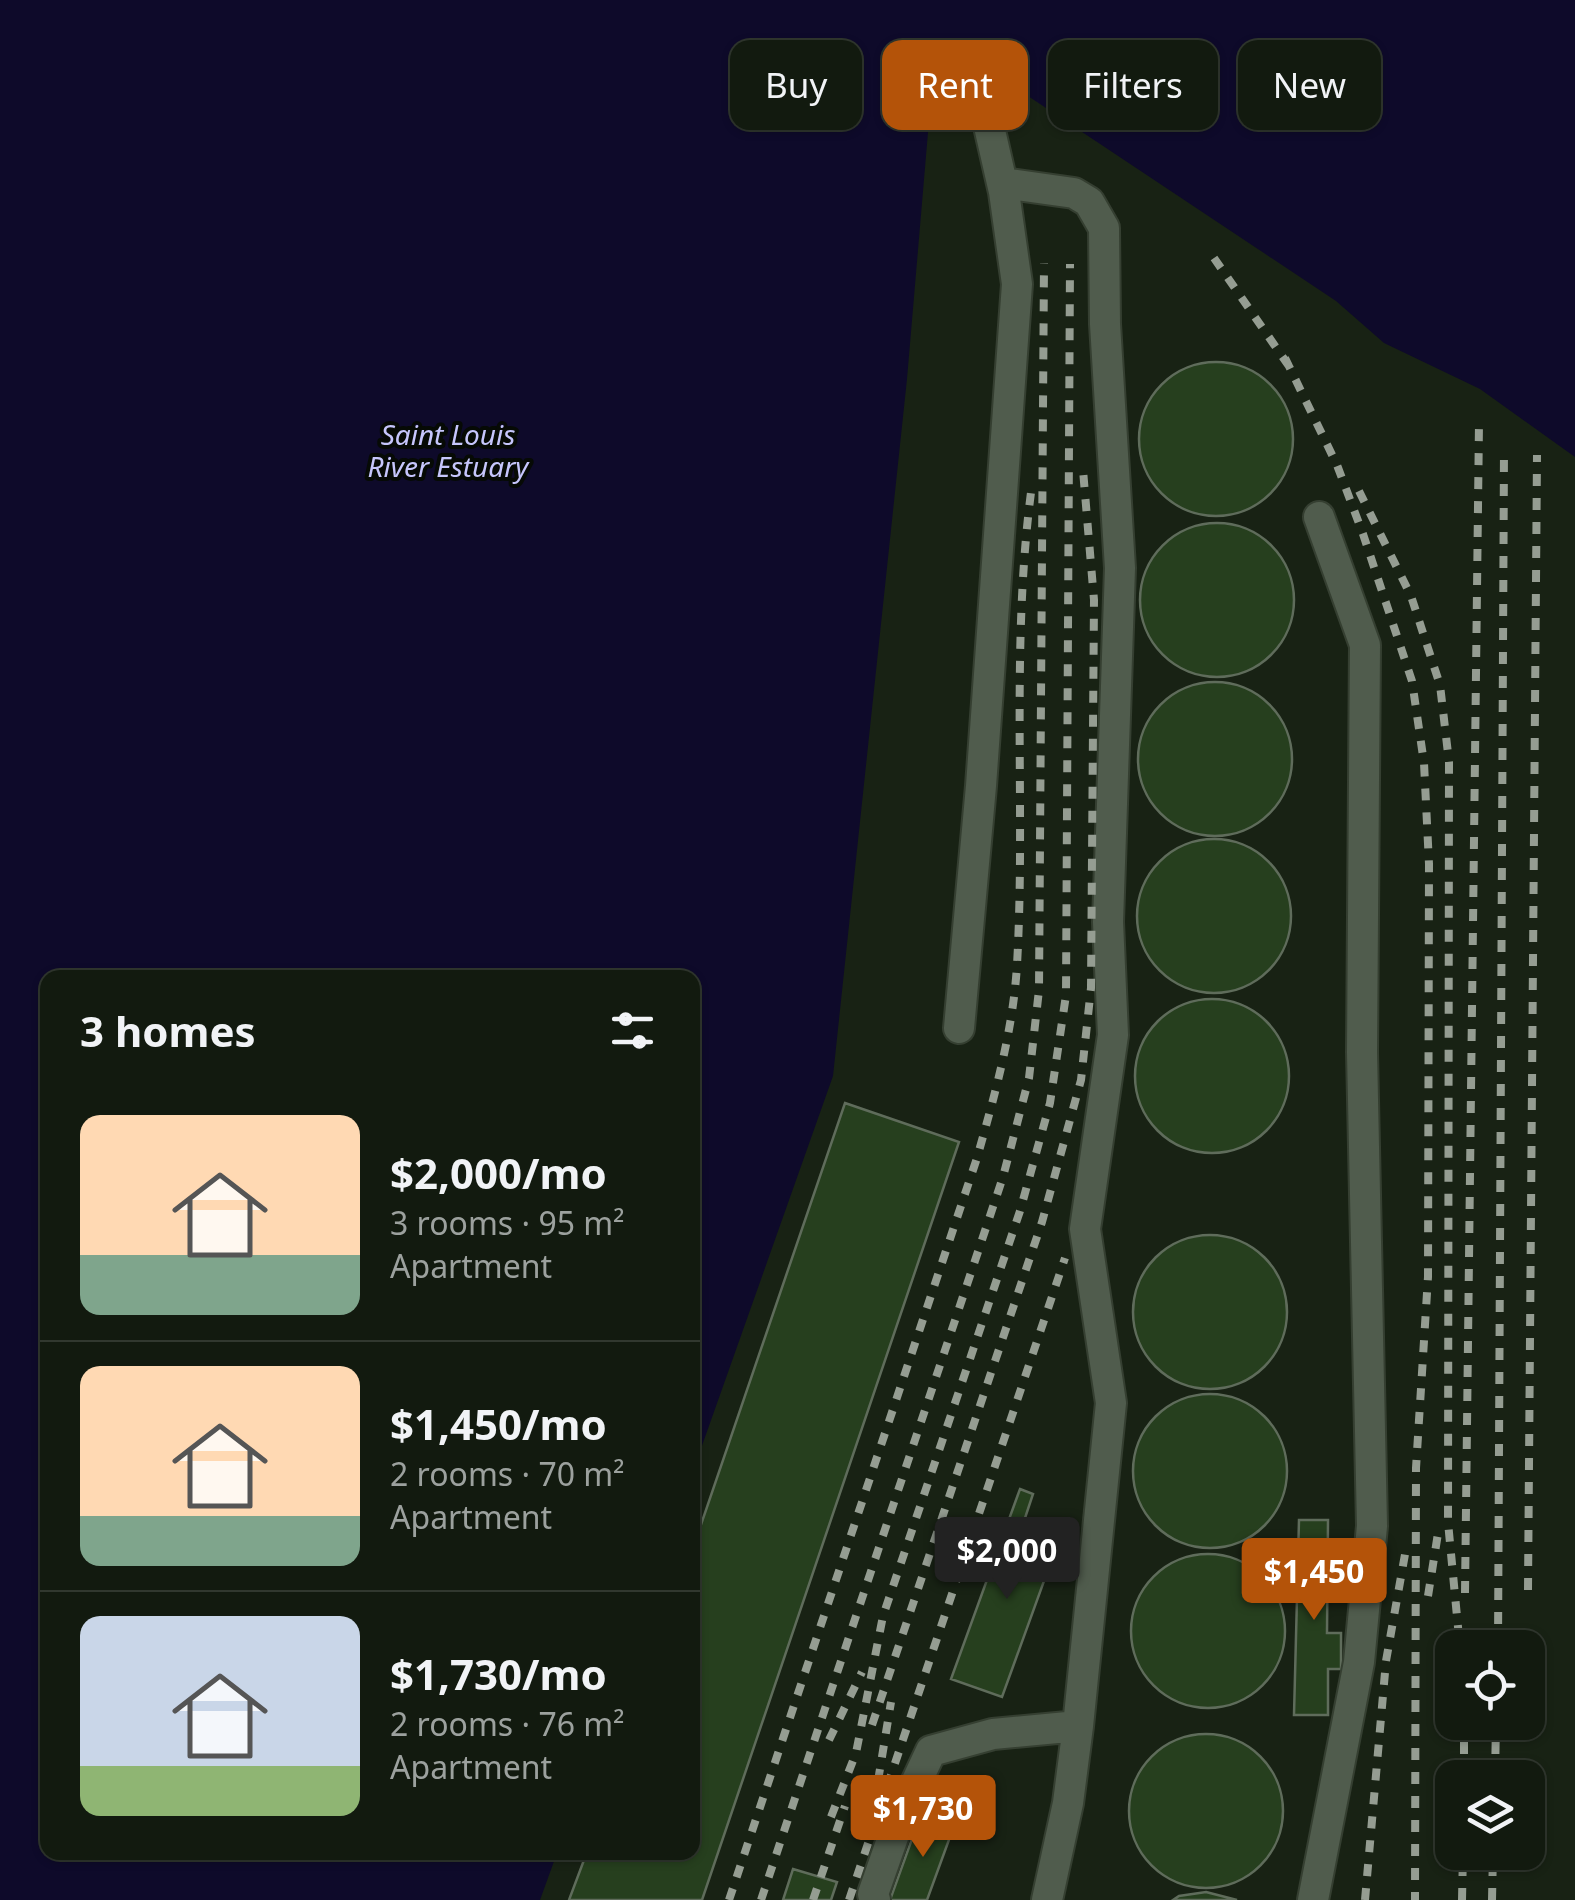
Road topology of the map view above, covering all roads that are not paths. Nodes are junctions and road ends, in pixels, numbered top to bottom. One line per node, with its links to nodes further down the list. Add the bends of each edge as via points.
1 (990, 130): 2 (lane)
2 (1002, 183): 4 (lane, via 1018,284); 5 (lane, via 1074,194 1099,214 1106,237 1120,568 1108,922 1112,1036 1085,1230 1111,1403)
3 (1318, 517): 8 (lane, via 1366,645 1362,1052 1372,1526 1359,1662)
4 (959, 1028)
5 (1078, 1726): 6 (lane, via 994,1734 931,1751 900,1817); 7 (lane)
6 (875, 1900)
7 (1047, 1900)
8 (1314, 1900)

